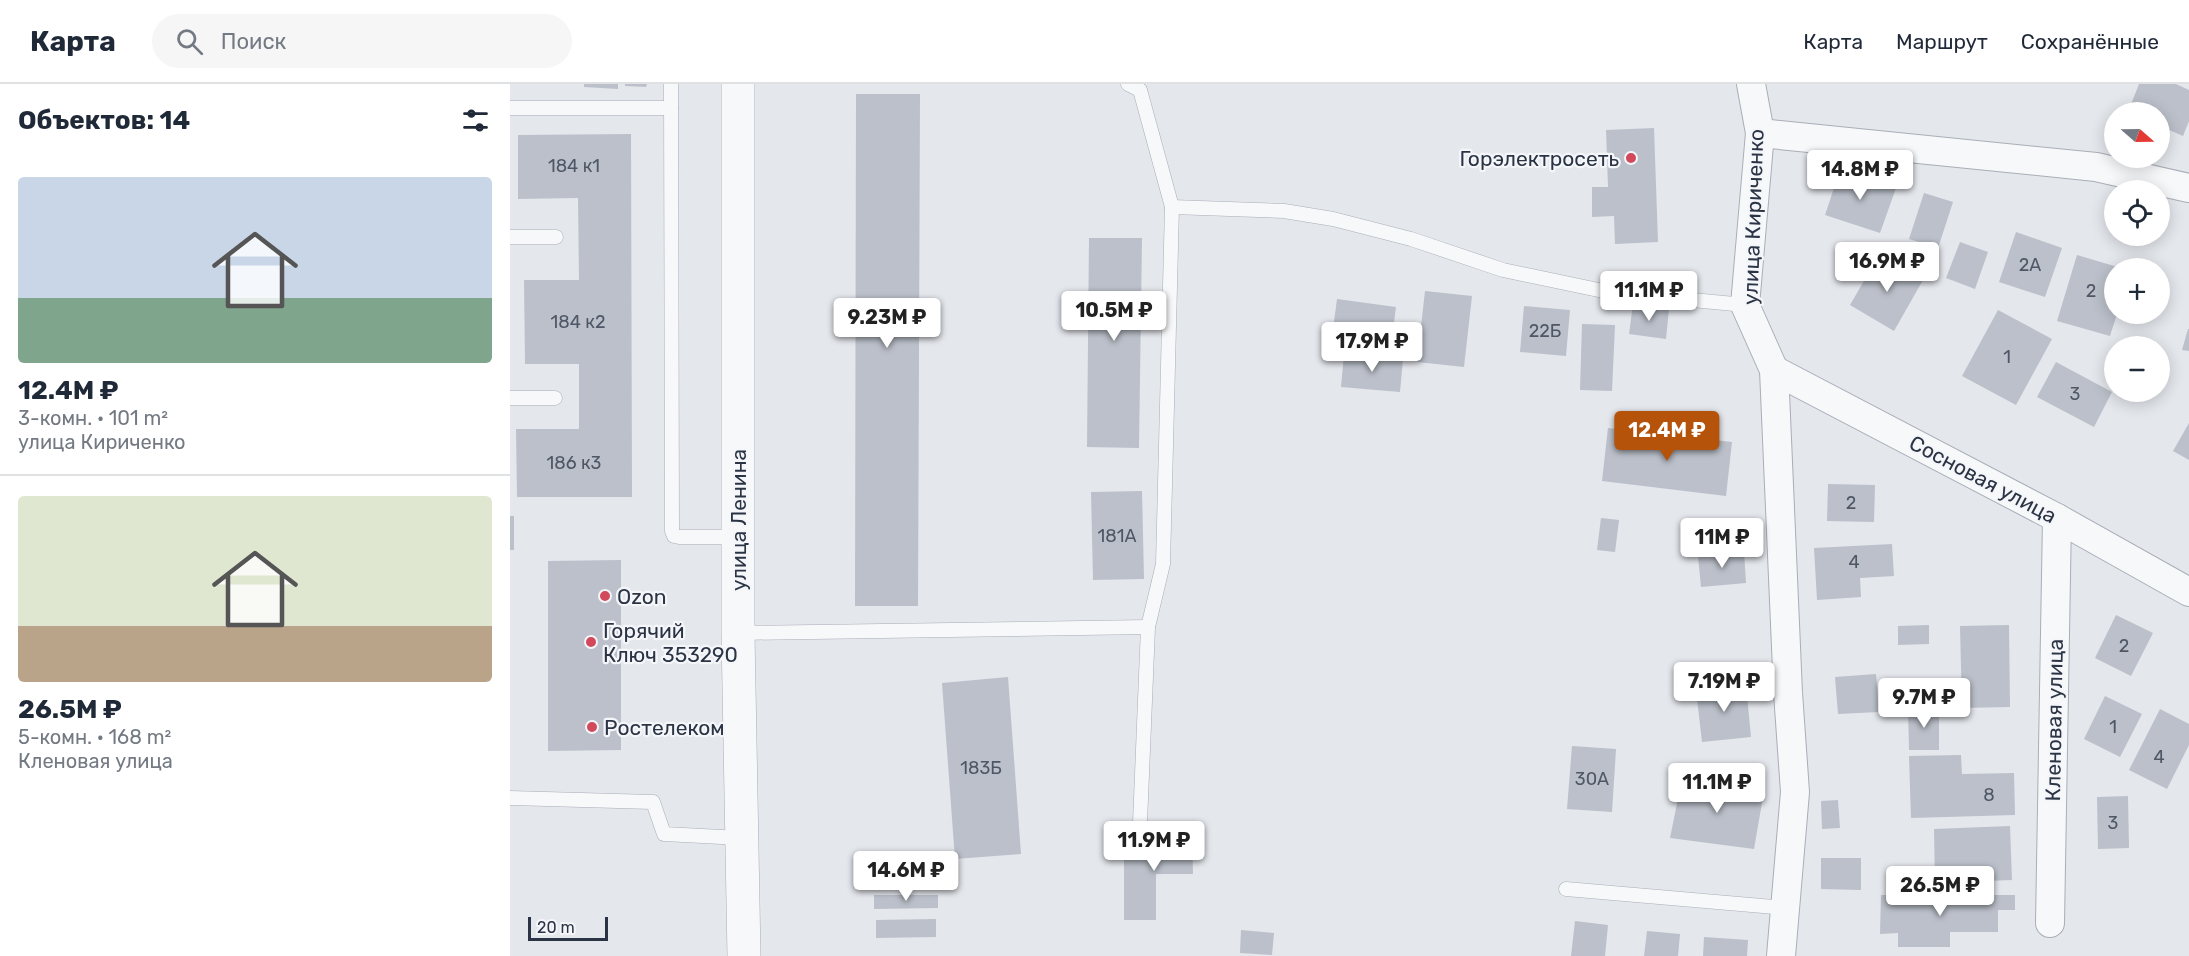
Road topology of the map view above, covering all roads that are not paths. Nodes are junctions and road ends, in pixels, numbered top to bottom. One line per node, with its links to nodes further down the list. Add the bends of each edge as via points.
1 (671, 84): 6 (lane)
2 (738, 84): 17 (street, улица Ленина)
3 (1128, 84): 9 (lane, via 1140,90)
4 (1751, 84): 7 (street, улица Кириченко)
5 (510, 108): 6 (lane)
6 (671, 108): 17 (lane, via 672,531 679,537)
7 (1760, 133): 8 (street, via 2096,167); 12 (street, улица Кириченко)
8 (2189, 188)
9 (1172, 207): 12 (lane, via 1284,211 1333,219 1411,239 1503,270 1608,292); 19 (lane, via 1163,564)
10 (510, 237): 11 (lane)
11 (556, 237)
12 (1745, 306): 13 (street, улица Кириченко)
13 (1774, 370): 16 (street, Сосновая улица); 25 (street, улица Кириченко, via 1795,792)
14 (510, 398): 15 (lane)
15 (555, 398)
16 (2057, 518): 18 (street, Сосновая улица); 26 (street, Кленовая улица)
17 (738, 537): 20 (street, улица Ленина)
18 (2189, 592)
19 (1148, 627): 20 (lane); 22 (lane)
20 (738, 633): 23 (street, улица Ленина)
21 (510, 798): 23 (lane, via 653,802 664,834)
22 (1140, 823)
23 (741, 838): 27 (street, улица Ленина)
24 (1566, 889): 25 (lane)
25 (1785, 908): 28 (street, улица Кириченко)
26 (2050, 923)
27 (744, 956)
28 (1781, 956)

